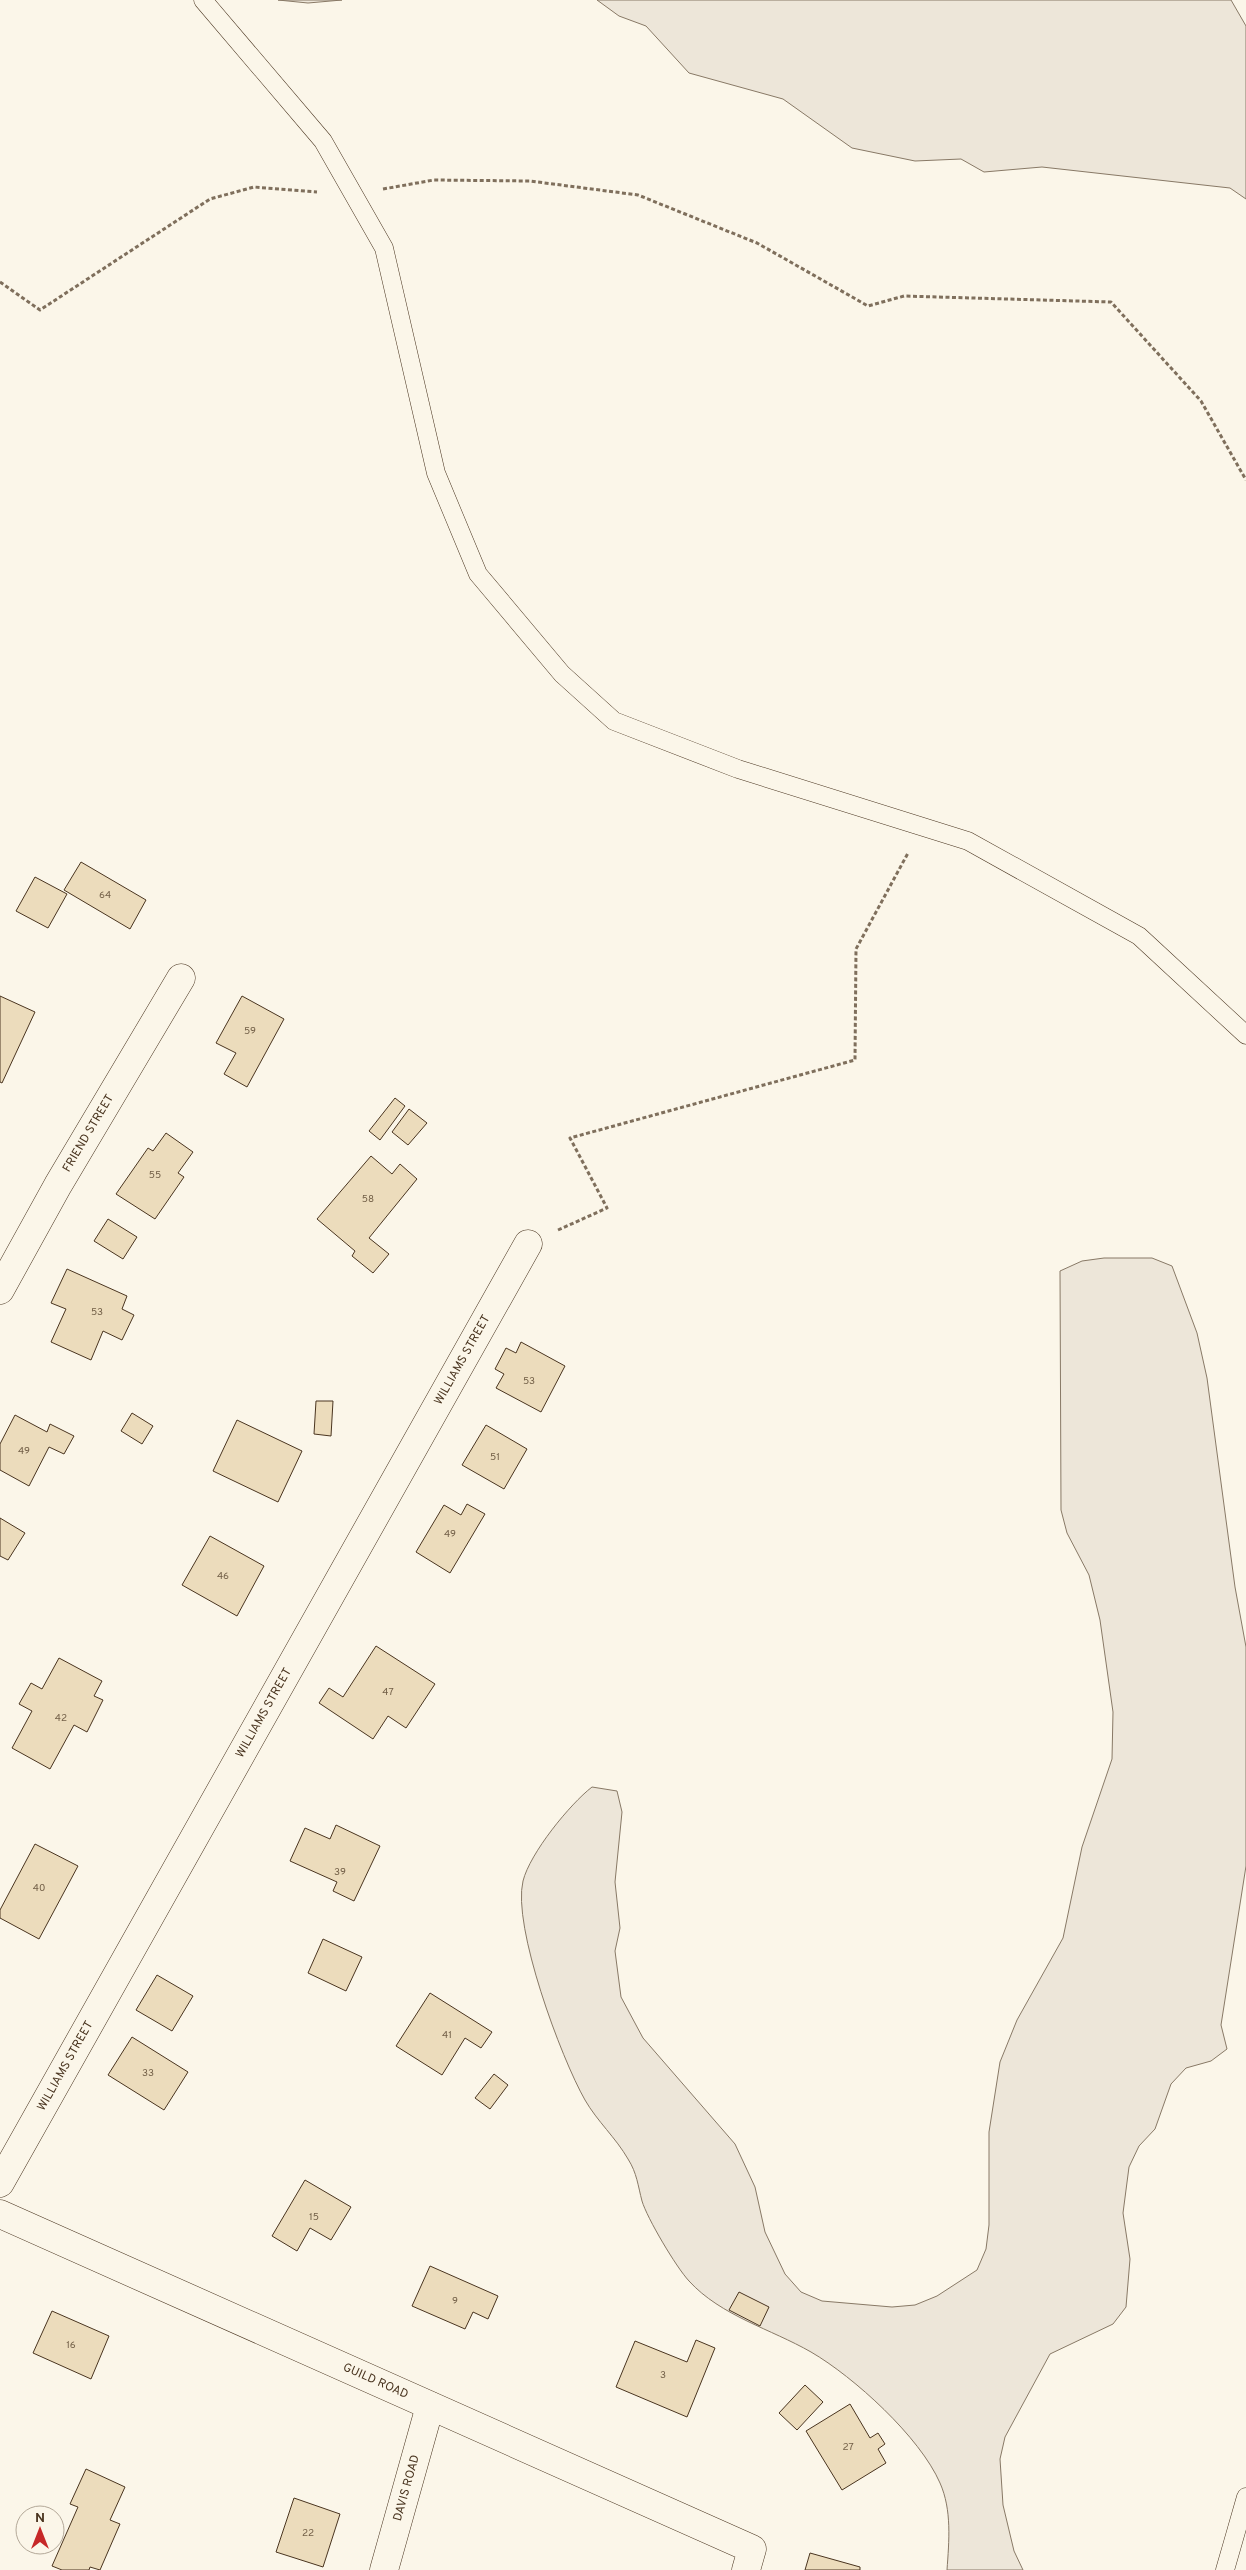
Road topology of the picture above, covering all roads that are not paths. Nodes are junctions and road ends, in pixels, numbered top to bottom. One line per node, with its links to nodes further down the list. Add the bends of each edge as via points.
1 (203, 0): 3 (lane, via 323,141 384,248 436,474 478,574 562,674 614,722 738,769 968,841 1139,936)
2 (180, 978): 5 (street, FRIEND STREET)
3 (1246, 1035)
4 (528, 1244): 6 (street, WILLIAMS STREET)
5 (0, 1290)
6 (0, 2183)
7 (0, 2214): 8 (street, GUILD ROAD)
8 (430, 2406): 10 (street, GUILD ROAD); 11 (street, DAVIS ROAD)
9 (1246, 2497): 12 (lane)
10 (749, 2559)
11 (384, 2570)
12 (1225, 2570)

